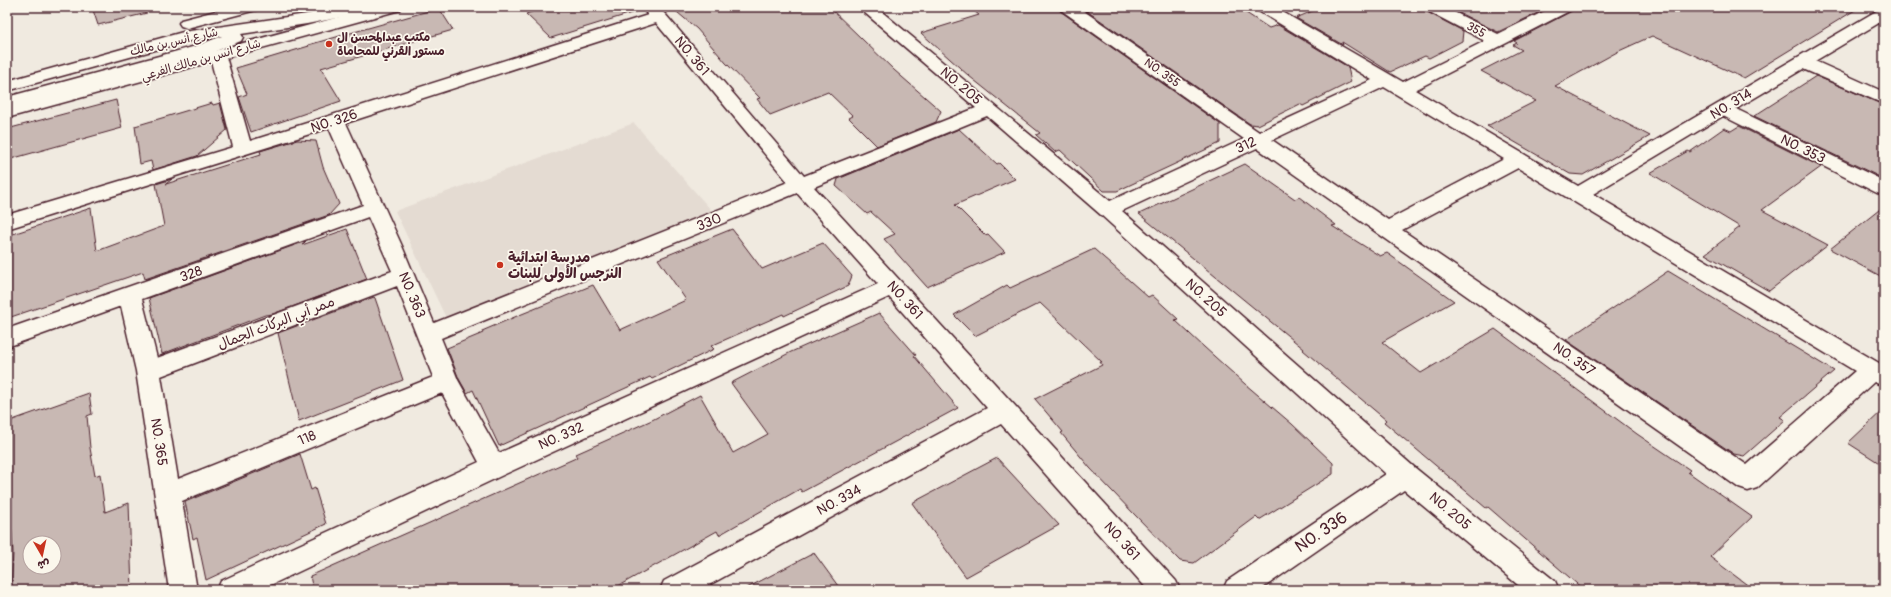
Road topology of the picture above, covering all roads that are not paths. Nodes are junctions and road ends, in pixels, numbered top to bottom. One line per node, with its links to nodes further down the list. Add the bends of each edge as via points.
1 (250, 7): 16 (street, شارع أنس بن مالك)
2 (304, 7): 12 (street)
3 (367, 7): 12 (street, شارع أنس بن مالك)
4 (394, 7): 14 (street, شارع انس بن مالك الفرعي)
5 (866, 7): 22 (street, NO. 205)
6 (1067, 7): 26 (street, NO. 355)
7 (1263, 7): 17 (street)
8 (1432, 7): 13 (street, 355)
9 (1564, 7): 13 (street)
10 (654, 12): 25 (street, NO. 326); 29 (street, NO. 361)
11 (1884, 13): 15 (street, NO. 314)
12 (257, 26): 18 (street, شارع أنس بن مالك, via 183,37); 21 (street, via 202,50)
13 (1498, 41): 19 (street)
14 (218, 57): 24 (street, شارع انس بن مالك الفرعي); 27 (street)
15 (1802, 62): 20 (street); 23 (street, NO. 314)
16 (7, 71)
17 (1386, 80): 19 (street); 26 (street, 312)
18 (7, 86)
19 (1403, 90): 28 (street)
20 (1884, 99)
21 (7, 103)
22 (989, 109): 29 (street, 330); 33 (street, NO. 205)
23 (1722, 109): 30 (street, NO. 353); 31 (street, NO. 314)
24 (7, 113)
25 (335, 120): 27 (street, NO. 326); 32 (street, NO. 363)
26 (1257, 140): 33 (street, 312); 35 (street, NO. 355)
27 (243, 150): 34 (street, NO. 326)
28 (1519, 159): 31 (street); 35 (street)
29 (801, 185): 37 (street, NO. 361); 39 (street, 330)
30 (1884, 189)
31 (1579, 194): 42 (street)
32 (374, 208): 36 (street, NO. 363); 38 (street, 328)
33 (1108, 210): 46 (street, NO. 205)
34 (7, 222)
35 (1387, 229): 42 (street, NO. 357, via 1748,480)
36 (404, 275): 39 (street, NO. 363); 41 (street, ممر أبي البركات الجمال)
37 (893, 286): 44 (street, NO. 361); 45 (street, NO. 332)
38 (130, 295): 40 (street, 328); 41 (street, NO. 365)
39 (429, 334): 43 (street, NO. 363)
40 (7, 338)
41 (148, 371): 47 (street, NO. 365)
42 (1878, 374)
43 (446, 381): 45 (street, NO. 363); 47 (street, 118)
44 (1005, 410): 50 (street, NO. 334); 51 (street, NO. 361)
45 (494, 467): 49 (street, NO. 332)
46 (1406, 475): 52 (street, NO. 336); 53 (street, NO. 205)
47 (167, 495): 48 (street, NO. 365)
48 (183, 590)
49 (231, 590)
50 (674, 590)
51 (1166, 590)
52 (1237, 590)
53 (1545, 590)

